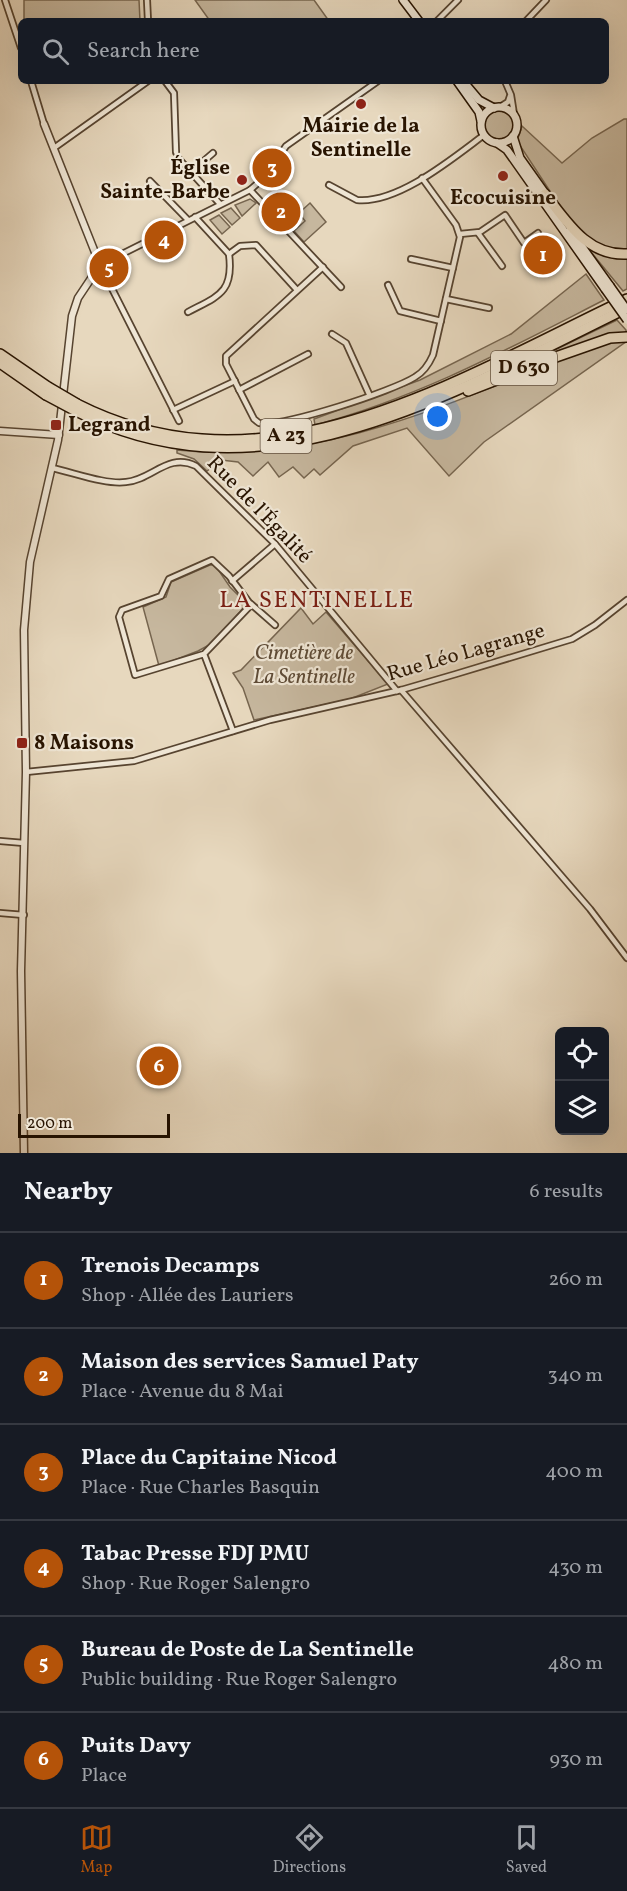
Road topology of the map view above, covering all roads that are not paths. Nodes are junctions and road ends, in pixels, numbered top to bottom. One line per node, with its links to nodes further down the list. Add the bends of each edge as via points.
1 (5, 0): 12 (street)
2 (147, 0): 7 (street)
3 (398, 0): 8 (main road)
4 (403, 0): 9 (main road)
5 (458, 0): 10 (street)
6 (546, 0): 11 (street)
7 (148, 18)
8 (412, 18)
9 (416, 18)
10 (440, 18)
11 (529, 18)
12 (18, 32)
13 (31, 84): 24 (street)
14 (144, 84): 28 (street)
15 (167, 84): 30 (street, via 174,93 177,155)
16 (374, 84): 34 (street, via 286,146 266,176)
17 (459, 84): 23 (main road)
18 (466, 84): 21 (main road, via 479,100)
19 (506, 84): 20 (street)
20 (509, 90): 21 (street, via 509,101); 22 (street)
21 (497, 107): 22 (main road); 23 (main road, via 486,112)
22 (514, 114): 26 (main road, via 517,125)
23 (481, 121): 25 (main road)
24 (44, 123): 28 (street)
25 (484, 135): 27 (main road); 31 (street)
26 (513, 136): 27 (main road); 35 (main road, via 520,158)
27 (497, 143): 51 (main road, via 507,150)
28 (54, 148): 45 (street)
29 (213, 153): 30 (street)
30 (191, 172): 36 (street)
31 (423, 178): 33 (street, via 362,201); 41 (street)
32 (150, 181): 38 (street)
33 (329, 185)
34 (250, 190): 36 (street); 47 (street)
35 (545, 194): 43 (highway, via 588,243 607,253); 51 (main road)
36 (220, 204): 37 (street)
37 (195, 217): 38 (street); 42 (street)
38 (188, 220): 45 (street)
39 (478, 233): 40 (street, via 505,215 524,243); 41 (street); 46 (street)
40 (538, 233)
41 (460, 234): 48 (street)
42 (229, 254): 52 (street, via 240,246 256,245); 56 (street, via 225,292)
43 (627, 254)
44 (411, 259): 48 (street)
45 (100, 265): 70 (street); 73 (street, via 73,311)
46 (502, 266)
47 (322, 267): 50 (street); 52 (street)
48 (453, 268): 53 (street)
49 (388, 285): 58 (street, via 400,311)
50 (341, 287)
51 (607, 288): 54 (main road, bridge); 57 (main road, bridge)
52 (297, 290): 64 (street, via 226,356)
53 (446, 299): 55 (street); 58 (street)
54 (626, 303): 68 (highway, A 23); 69 (highway, A 23, via 436,391 369,416 301,434 242,441 186,438)
55 (489, 308)
56 (188, 312)
57 (627, 320)
58 (441, 321): 67 (street, via 433,355 423,371 410,380)
59 (332, 334): 67 (street, via 345,341)
60 (627, 337): 68 (highway, D 630, via 600,342 442,401)
61 (0, 354): 66 (highway, A 23)
62 (308, 354): 65 (street)
63 (0, 363): 66 (highway, A 23)
64 (235, 381): 65 (street); 70 (street)
65 (239, 390): 67 (street, via 254,419 262,423 315,414)
66 (47, 391): 69 (highway, A 23, bridge)
67 (369, 394)
68 (423, 404): 69 (highway, A 23, via 325,436 241,448 195,447 150,439 111,427)
69 (77, 407)
70 (173, 410): 71 (street)
71 (179, 421)
72 (0, 430): 73 (street)
73 (59, 435): 74 (street)
74 (52, 468): 75 (street, Rue de l'Égalité, via 123,483 170,463 190,464 200,469); 83 (street, via 28,571 24,635)
75 (275, 544): 76 (street); 81 (street, Rue de l'Égalité)
76 (232, 581): 78 (street); 80 (street, via 217,562 210,561 170,579 160,596 119,613 135,675)
77 (627, 600): 81 (street, Rue Léo Lagrange, via 568,640)
78 (251, 604): 79 (street); 80 (street)
79 (275, 625)
80 (204, 654): 82 (street)
81 (399, 690): 82 (street, Rue Léo Lagrange); 88 (street, Rue de l'Égalité, via 590,909)
82 (233, 731): 83 (street, Rue Léo Lagrange, via 134,761)
83 (26, 772): 85 (street)
84 (0, 841): 85 (street)
85 (24, 843): 87 (street)
86 (0, 913): 87 (street)
87 (24, 915): 89 (street, via 21,978)
88 (627, 958)
89 (25, 1151)

